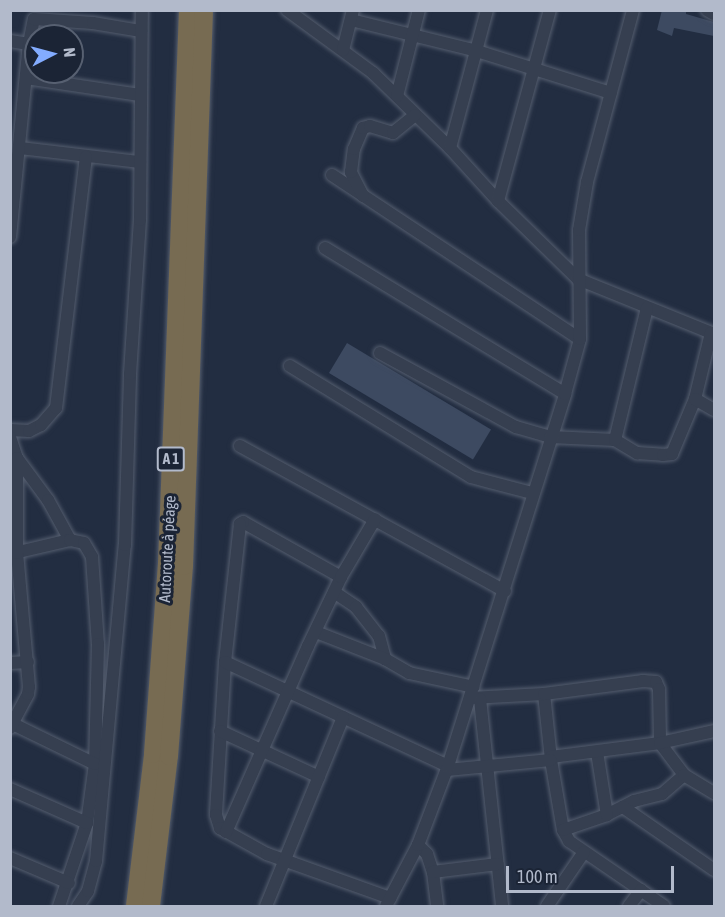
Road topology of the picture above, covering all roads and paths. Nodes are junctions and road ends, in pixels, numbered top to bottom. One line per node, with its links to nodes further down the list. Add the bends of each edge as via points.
1 (142, 10): 13 (street)
2 (189, 10): 95 (highway, Autoroute à péage / A 1, via 167,564 153,754)
3 (204, 10): 96 (highway, A 1, via 184,566 169,756)
4 (287, 10): 15 (street)
5 (419, 10): 14 (street)
6 (487, 10): 16 (street)
7 (550, 10): 17 (street)
8 (633, 10): 20 (street)
9 (706, 10): 10 (street)
10 (714, 14)
11 (352, 15): 14 (street); 15 (street)
12 (32, 24): 13 (street, via 38,18)
13 (141, 31): 21 (street)
14 (412, 36): 16 (street); 22 (street)
15 (343, 50): 22 (street)
16 (477, 51): 17 (street); 25 (street)
17 (535, 68): 20 (street); 30 (street)
18 (25, 84): 24 (street)
19 (66, 84): 21 (street)
20 (611, 93): 33 (street, via 587,182 579,230)
21 (140, 95): 27 (street)
22 (397, 96): 23 (street)
23 (415, 115): 25 (street); 29 (street, via 393,134 370,126 363,128 354,148 351,172)
24 (20, 148): 26 (street); 31 (street)
25 (450, 148): 30 (street)
26 (86, 157): 27 (street); 42 (street, via 56,408 41,425 29,431)
27 (140, 162): 94 (street, via 125,545 96,861 88,891)
28 (332, 175): 29 (street)
29 (364, 198): 36 (street)
30 (498, 201): 33 (street)
31 (10, 237)
32 (325, 248): 39 (street)
33 (578, 279): 34 (street); 36 (street)
34 (647, 308): 35 (street); 45 (street)
35 (713, 333): 40 (street)
36 (580, 339): 39 (street)
37 (380, 354): 44 (street, via 516,427)
38 (290, 366): 48 (street, via 471,477)
39 (566, 394): 44 (street)
40 (695, 399): 41 (street); 45 (street, via 672,454 637,453)
41 (714, 410)
42 (10, 430)
43 (10, 437): 47 (street)
44 (550, 437): 45 (street); 48 (street)
45 (615, 440)
46 (240, 446): 49 (street)
47 (17, 458): 50 (street, via 48,500); 51 (street)
48 (532, 493): 53 (street)
49 (375, 519): 52 (street); 53 (street)
50 (70, 540): 51 (street); 71 (street, via 84,543 92,557 98,645)
51 (14, 554): 57 (street)
52 (342, 577): 54 (street); 58 (street, via 241,522)
53 (505, 591): 62 (street)
54 (334, 592): 55 (street); 56 (street, via 368,621 379,636)
55 (316, 632): 56 (street); 60 (street)
56 (385, 659): 62 (street, via 409,673)
57 (27, 662): 59 (street); 64 (street, via 28,694)
58 (225, 662): 60 (street); 65 (street)
59 (10, 663)
60 (289, 692): 63 (street); 68 (street)
61 (544, 694): 62 (street); 67 (street, via 656,682); 70 (street)
62 (475, 695): 72 (street); 73 (street)
63 (343, 717): 73 (street); 75 (street)
64 (12, 726): 71 (street)
65 (220, 731): 68 (street); 82 (street, via 216,815 219,828)
66 (714, 731): 67 (street)
67 (660, 743): 69 (street); 74 (street)
68 (261, 749): 75 (street); 82 (street)
69 (597, 752): 70 (street); 79 (street)
70 (551, 758): 72 (street); 81 (street)
71 (95, 764): 80 (street)
72 (488, 766): 73 (street); 87 (street)
73 (447, 768): 83 (street)
74 (684, 775): 77 (street); 78 (street, via 668,791)
75 (319, 777): 86 (street)
76 (10, 789): 80 (street)
77 (714, 793)
78 (623, 807): 79 (street); 88 (street)
79 (607, 815): 81 (street)
80 (87, 823): 90 (street)
81 (563, 830): 84 (street, via 574,846)
82 (226, 832): 86 (street)
83 (418, 845): 89 (street, via 427,854); 92 (street)
84 (584, 852): 91 (street); 100 (street)
85 (10, 858): 90 (street)
86 (283, 861): 92 (street); 97 (street)
87 (498, 864): 89 (street); 99 (street)
88 (714, 870)
89 (433, 872): 98 (street)
90 (69, 883): 93 (street)
91 (641, 890): 101 (street); 102 (street)
92 (388, 902)
93 (59, 906)
94 (78, 906)
95 (135, 906)
96 (151, 906)
97 (266, 906)
98 (437, 906)
99 (502, 906)
100 (547, 906)
101 (629, 906)
102 (664, 906)

